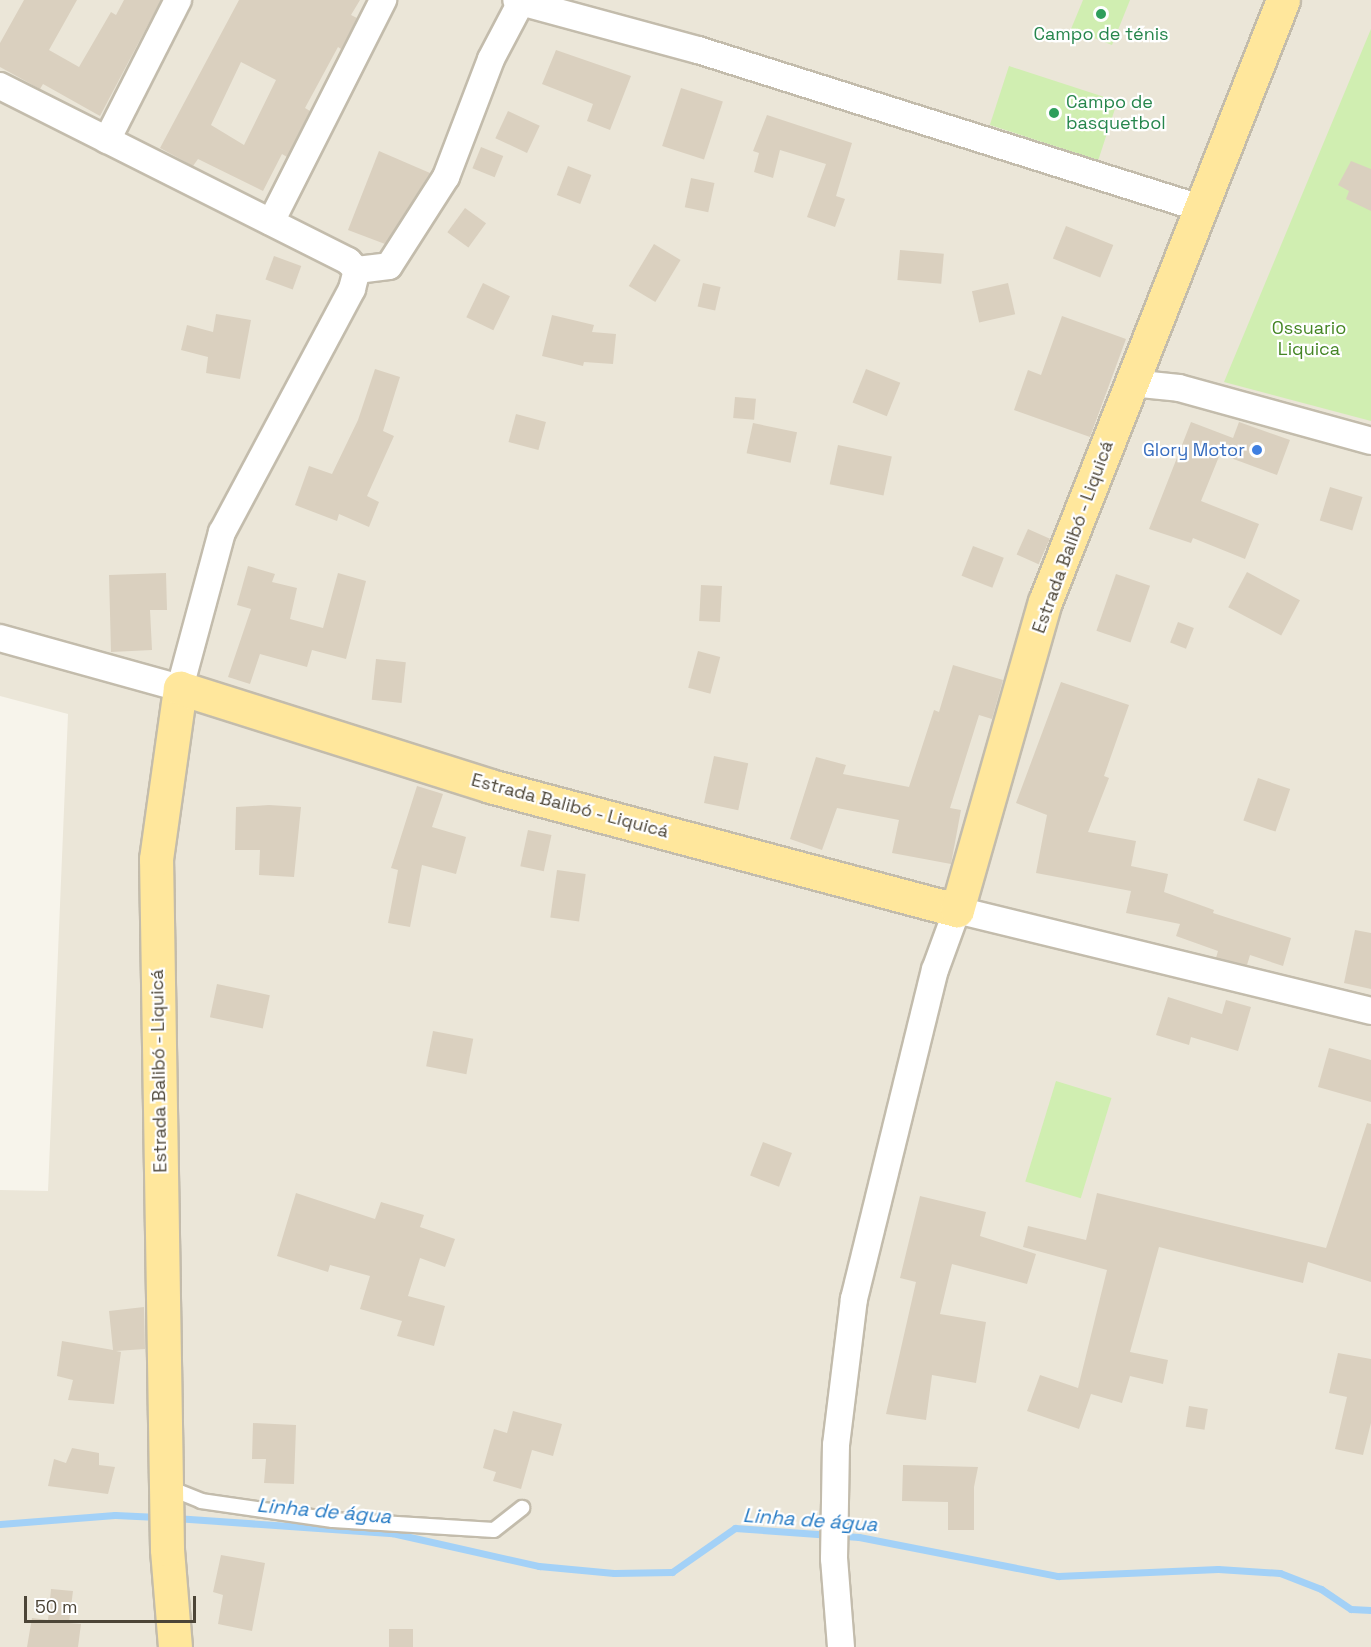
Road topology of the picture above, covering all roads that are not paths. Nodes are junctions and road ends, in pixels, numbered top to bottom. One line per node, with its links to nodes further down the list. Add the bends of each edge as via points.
1 (178, 0): 6 (street)
2 (383, 0): 8 (street)
3 (1283, 0): 7 (main road, Estrada Balibó - Liquicá)
4 (518, 1): 7 (street, via 698,50); 9 (street, via 465,118 446,177 389,266)
5 (0, 86): 6 (street)
6 (107, 140): 8 (street)
7 (1200, 208): 10 (main road, Estrada Balibó - Liquicá)
8 (271, 222): 9 (street, via 348,261)
9 (357, 270): 13 (street, via 352,288 222,532)
10 (1131, 383): 11 (street, via 1179,388); 14 (main road, Estrada Balibó - Liquicá, via 1045,602)
11 (1371, 441)
12 (0, 638): 13 (street)
13 (180, 688): 14 (main road, Estrada Balibó - Liquicá, via 490,786); 16 (main road, Estrada Balibó - Liquicá, via 156,859)
14 (957, 910): 15 (street); 19 (street, via 935,970 855,1299 836,1445 834,1559)
15 (1371, 1011)
16 (167, 1491): 17 (lane, via 201,1501 333,1520 494,1530); 18 (main road, Estrada Balibó - Liquicá)
17 (522, 1508)
18 (175, 1647)
19 (841, 1647)

